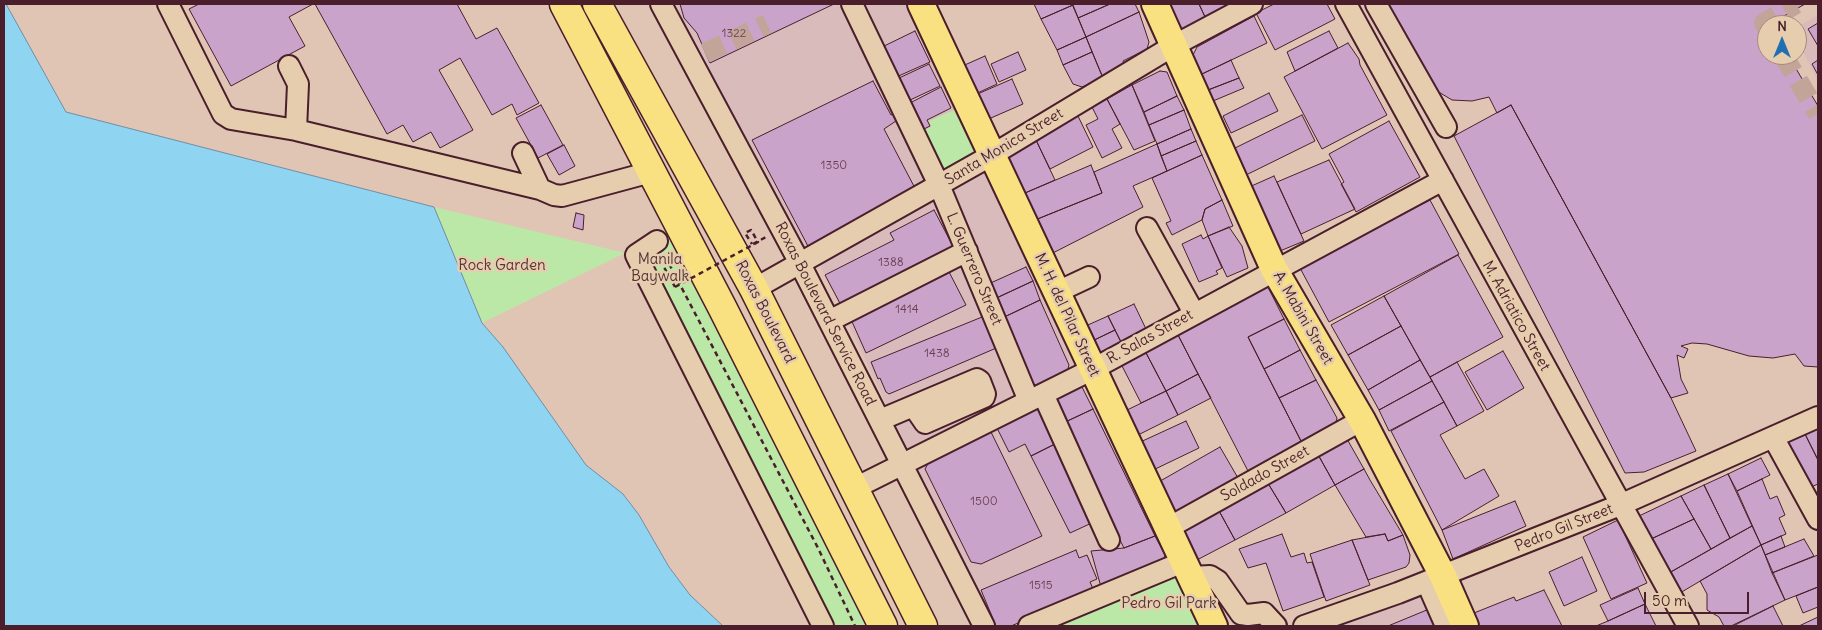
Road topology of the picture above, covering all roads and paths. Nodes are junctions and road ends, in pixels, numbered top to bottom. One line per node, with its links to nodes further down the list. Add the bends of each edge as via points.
1 (168, 4): 14 (street, via 224,116)
2 (564, 4): 17 (highway)
3 (597, 4): 28 (highway, Roxas Boulevard)
4 (661, 4): 25 (street, Roxas Boulevard Service Road, via 698,56)
5 (852, 4): 19 (street, L. Guerrero Street)
6 (921, 4): 16 (main road, M. H. del Pilar Street)
7 (1155, 4): 11 (main road, A. Mabini Street)
8 (1252, 4): 11 (street, Santa Monica Street)
9 (1346, 4): 18 (street, M. Adriatico Street)
10 (1376, 4): 13 (street)
11 (1173, 46): 16 (street, Santa Monica Street); 26 (main road, A. Mabini Street)
12 (289, 66): 14 (street, via 298,84)
13 (1446, 127)
14 (296, 130): 20 (street)
15 (523, 153): 20 (street)
16 (992, 155): 19 (street, Santa Monica Street); 29 (main road, M. H. del Pilar Street)
17 (651, 172): 20 (street, via 562,196); 49 (highway)
18 (1443, 180): 26 (street, R. Salas Street); 41 (street, M. Adriatico Street)
19 (939, 185): 24 (street, L. Guerrero Street); 25 (street, Santa Monica Street)
20 (540, 189)
21 (1147, 228): 30 (street)
22 (752, 244): 23 (path, bridge, via 745,233 751,230 758,242 675,287)
23 (658, 249): 47 (street, via 636,255); 48 (path, via 818,548)
24 (966, 250): 31 (street); 33 (street, L. Guerrero Street)
25 (800, 263): 28 (street, Santa Monica Street); 31 (street, Roxas Boulevard Service Road)
26 (1274, 269): 30 (street, R. Salas Street); 37 (main road, A. Mabini Street)
27 (1089, 277): 29 (street)
28 (754, 289): 40 (highway, Roxas Boulevard)
29 (1057, 292): 32 (main road, M. H. del Pilar Street)
30 (1194, 313): 32 (street, R. Salas Street)
31 (829, 321): 36 (street, Roxas Boulevard Service Road)
32 (1093, 370): 33 (street, R. Salas Street); 43 (main road, M. H. del Pilar Street)
33 (1036, 397): 39 (street, R. Salas Street); 44 (street, L. Guerrero Street)
34 (914, 407): 36 (street)
35 (1818, 417): 38 (street, Pedro Gil Street)
36 (880, 420): 39 (street, Roxas Boulevard Service Road)
37 (1362, 420): 43 (street, Soldado Street); 46 (main road, A. Mabini Street)
38 (1774, 437): 41 (street, Pedro Gil Street); 42 (street)
39 (901, 464): 40 (street, R. Salas Street); 51 (street, Roxas Boulevard Service Road)
40 (855, 488): 50 (highway, Roxas Boulevard)
41 (1620, 506): 46 (street, Pedro Gil Street); 58 (street, M. Adriatico Street)
42 (1818, 519)
43 (1168, 528): 45 (main road, M. H. del Pilar Street)
44 (1109, 540)
45 (1187, 569): 52 (street); 53 (main road, M. H. del Pilar Street); 54 (street, via 1218,581 1241,614 1264,613)
46 (1437, 584): 55 (street, Pedro Gil Street); 56 (street); 57 (main road, A. Mabini Street)
47 (823, 626)
48 (855, 626)
49 (884, 626)
50 (923, 626)
51 (984, 626)
52 (1029, 626)
53 (1214, 626)
54 (1276, 626)
55 (1304, 626)
56 (1446, 626)
57 (1465, 626)
58 (1688, 626)

